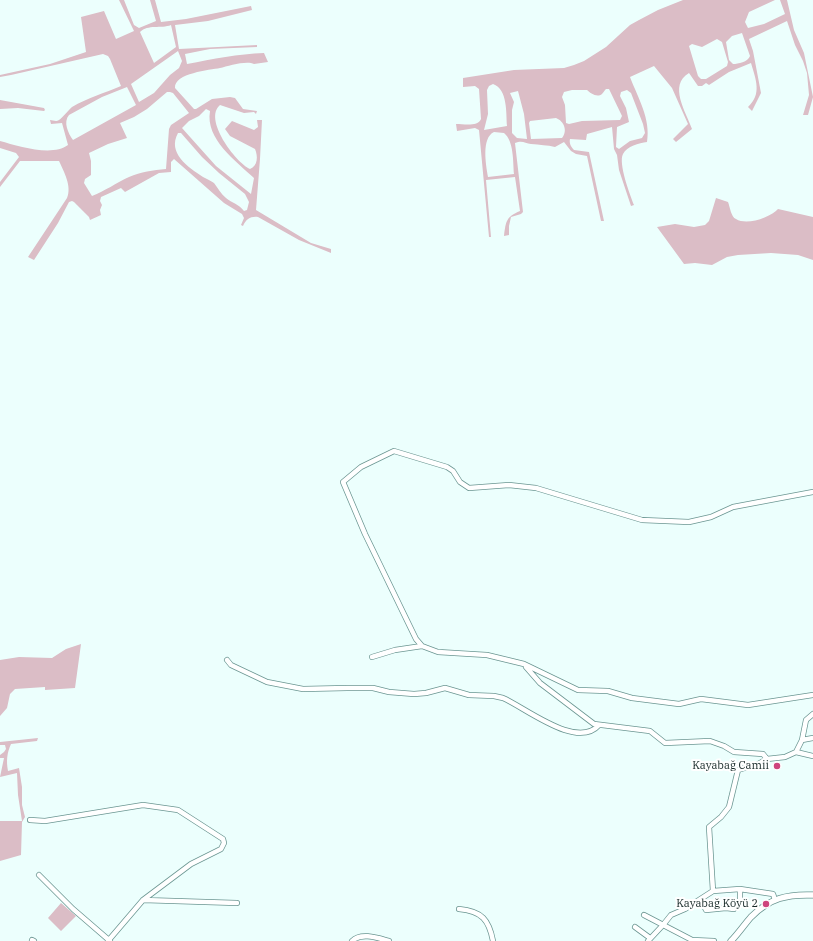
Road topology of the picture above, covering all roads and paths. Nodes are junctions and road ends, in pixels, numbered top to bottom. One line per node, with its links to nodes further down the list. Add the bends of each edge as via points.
1 (813, 492): 2 (street, via 733,507 711,517 689,522 642,520 536,488 509,485 469,488 447,467 394,451 361,467 343,482 365,534 416,639)
2 (422, 646): 3 (street); 5 (street, via 438,652 487,655)
3 (372, 657)
4 (227, 660): 8 (street, via 231,665 267,682 307,690 373,688 414,694 448,688 469,695 503,698 566,731 589,732)
5 (524, 664): 6 (street, via 578,690 608,691 632,698 679,704 702,699 748,705); 8 (street, via 540,682 585,718)
6 (813, 695)
7 (813, 714): 10 (street, via 806,720)
8 (599, 725): 13 (street, via 650,731 665,743 710,741 734,752 761,754)
9 (813, 738): 10 (street)
10 (802, 740): 11 (street)
11 (796, 752): 12 (street); 13 (street, via 785,757)
12 (813, 756)
13 (767, 759): 17 (street, via 738,770 729,807 709,826)
14 (30, 820): 19 (street, via 44,821 143,805 178,810 223,839 221,849 190,864)
15 (38, 875): 28 (street)
16 (740, 889): 17 (street); 20 (street, via 740,900 734,909 706,910); 21 (street, via 773,894)
17 (713, 891): 20 (street)
18 (813, 895): 21 (street, via 795,894)
19 (143, 900): 22 (street); 28 (street)
20 (701, 900): 25 (street, via 671,915)
21 (775, 900): 33 (street, via 766,904)
22 (237, 903)
23 (460, 909): 31 (street, via 469,910 484,918 489,925)
24 (644, 915): 25 (street)
25 (663, 925): 27 (street); 32 (street, via 692,940)
26 (635, 927): 27 (street)
27 (649, 940)
28 (109, 941)
29 (352, 941): 30 (street, via 361,937)
30 (389, 941)
31 (493, 941)
32 (714, 941)
33 (730, 941)

